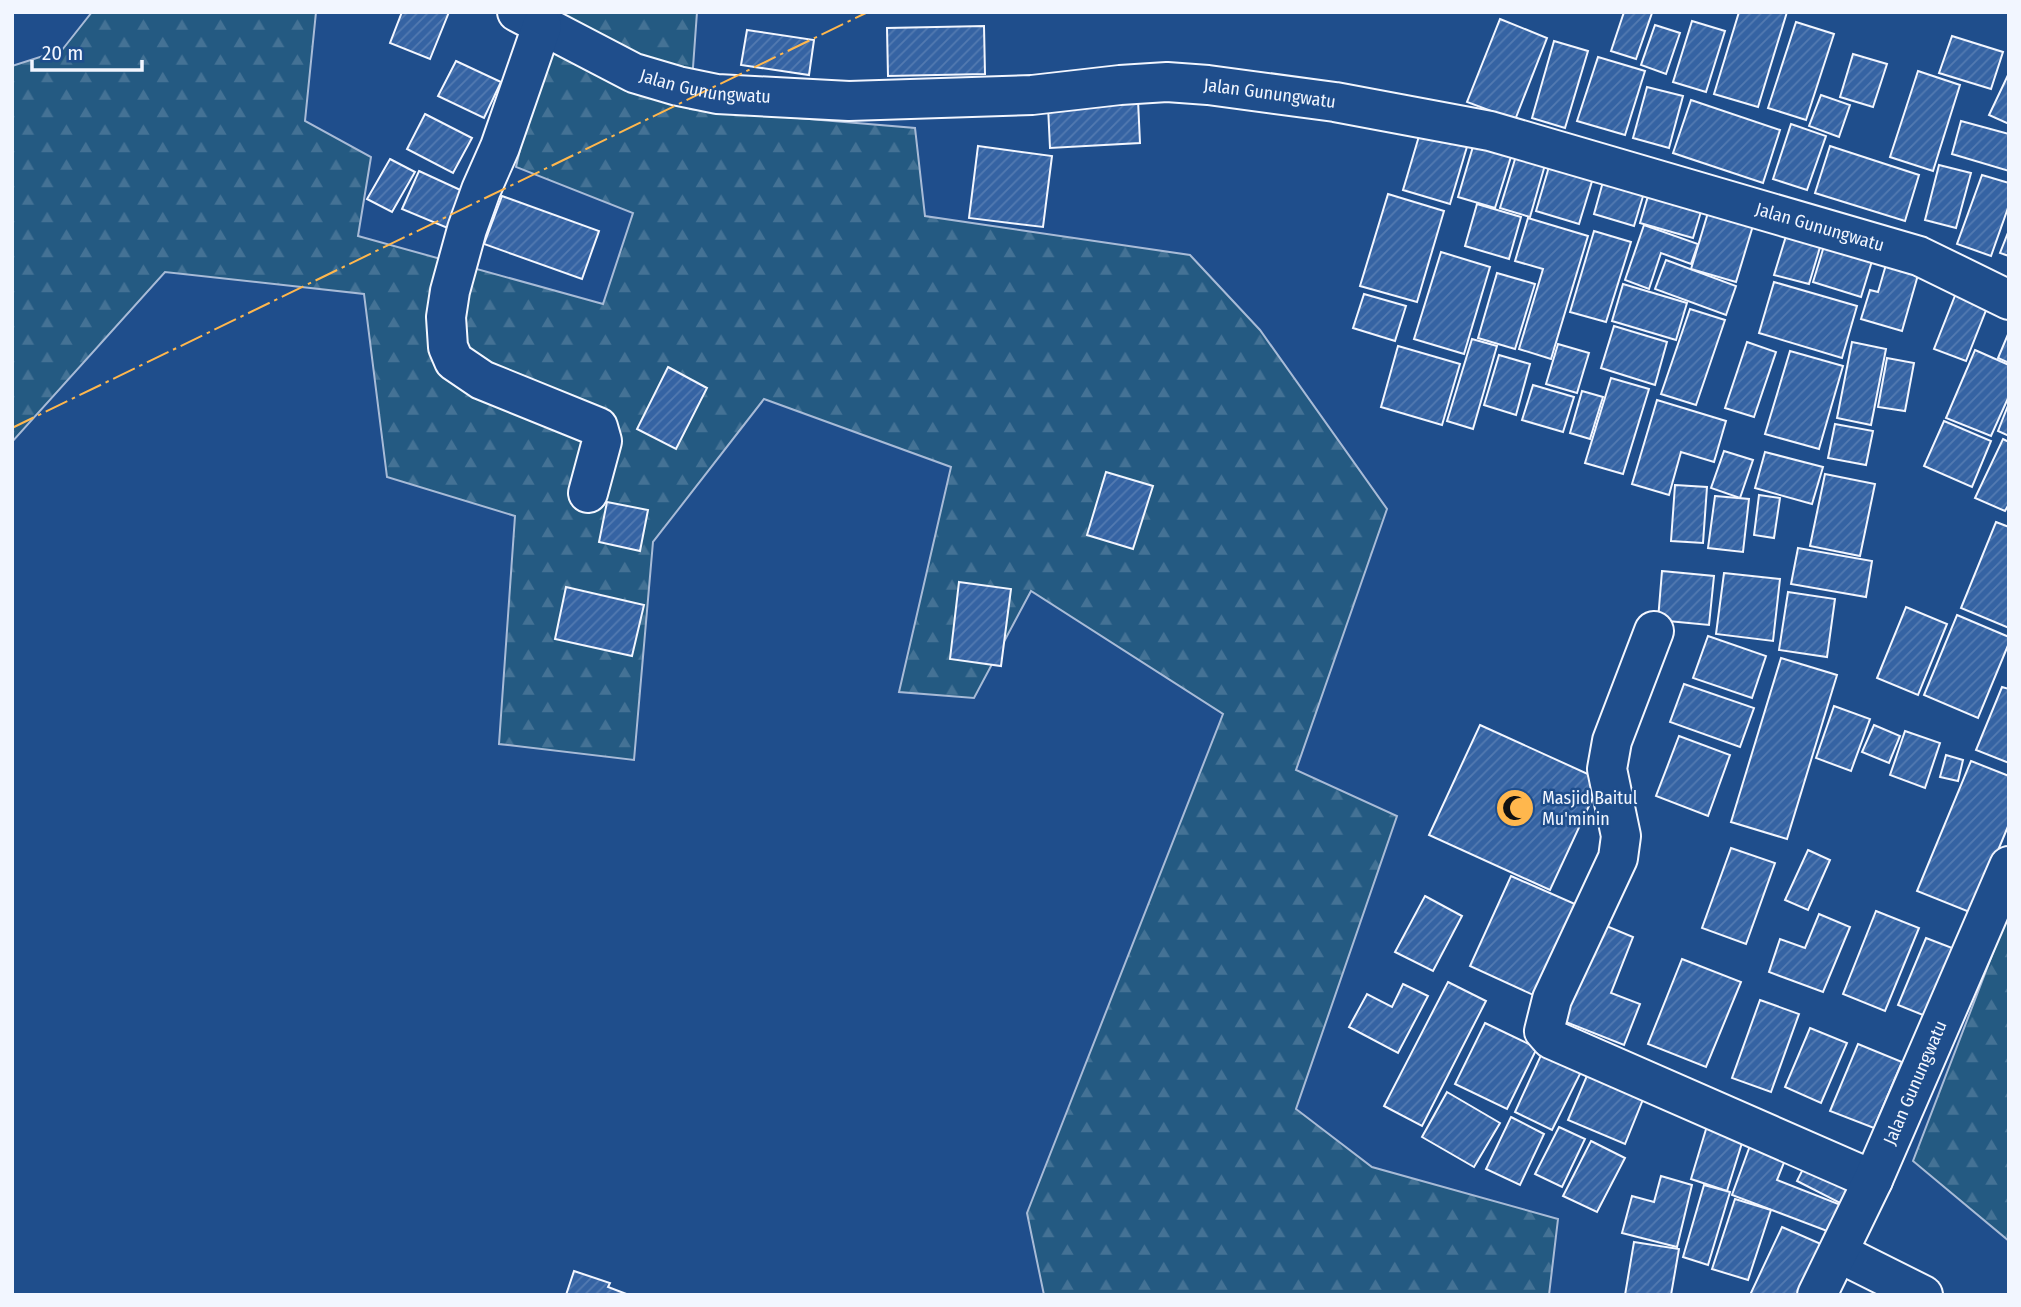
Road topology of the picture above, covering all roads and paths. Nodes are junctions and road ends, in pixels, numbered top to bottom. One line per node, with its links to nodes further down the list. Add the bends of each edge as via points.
1 (530, 19): 2 (street, Jalan Gunungwatu, via 634,73 717,94 849,101 1032,94 1167,82 1335,103 1490,131 1919,256); 3 (street, via 497,157 467,229 450,290 446,333 454,361 464,369 598,427 602,441)
2 (2009, 300)
3 (588, 493)
4 (1654, 631): 6 (street, via 1612,741 1607,769 1621,836 1618,858 1552,999 1545,1031 1550,1039)
5 (2009, 866): 6 (street, Jalan Gunungwatu)
6 (1873, 1180): 7 (street, Jalan Gunungwatu)
7 (1839, 1253): 8 (street, Jalan Gunungwatu); 9 (street)
8 (1817, 1295)
9 (1923, 1295)

